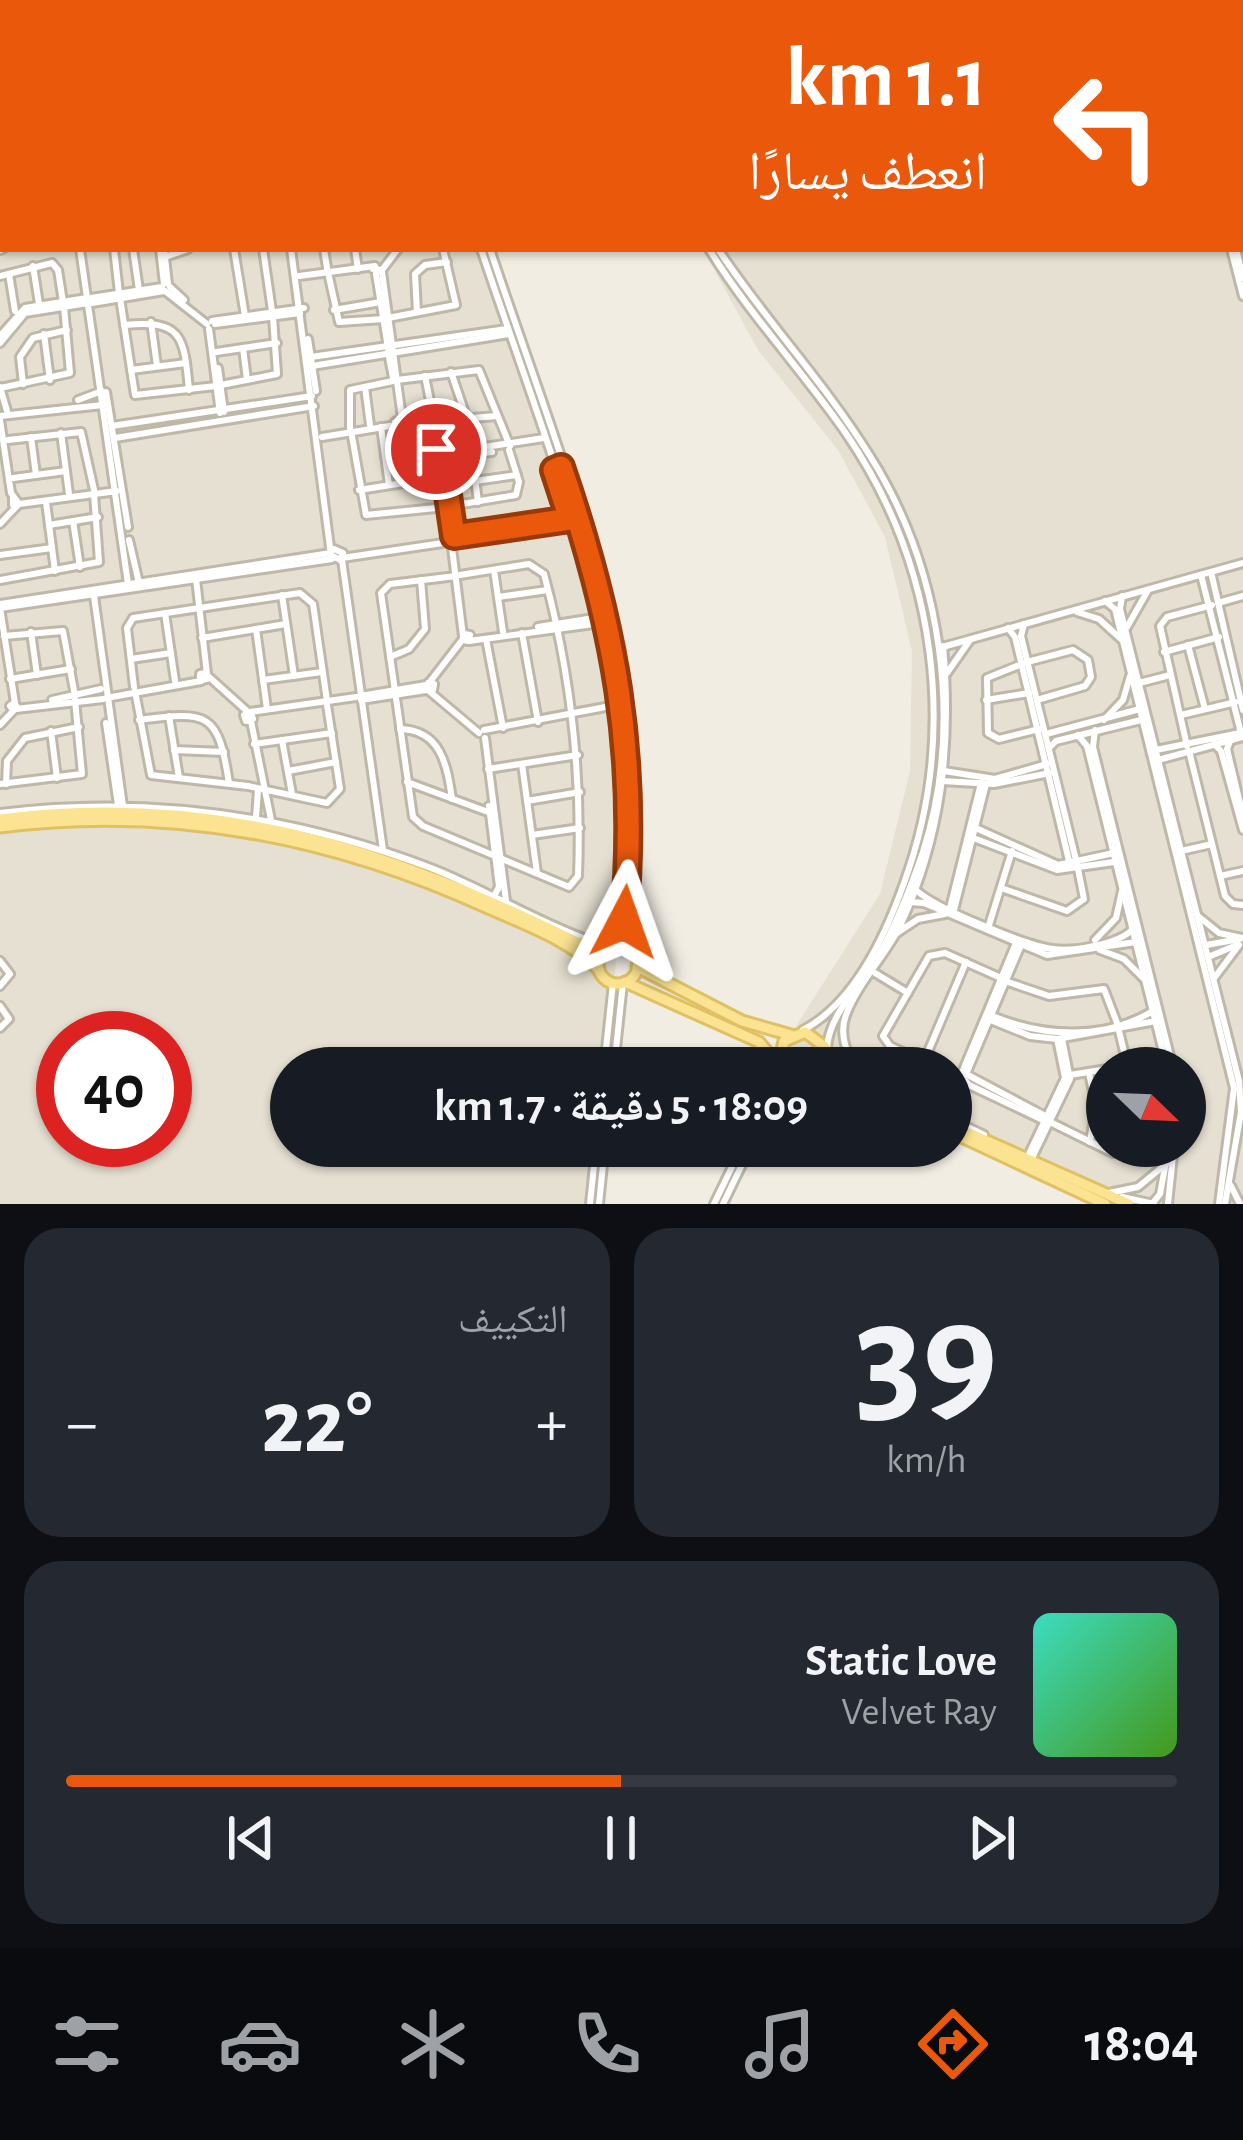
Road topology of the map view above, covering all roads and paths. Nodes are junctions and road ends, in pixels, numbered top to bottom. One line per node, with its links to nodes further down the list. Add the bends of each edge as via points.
1 (82, 252): 29 (street)
2 (113, 252): 27 (street)
3 (133, 252): 26 (street)
4 (163, 252): 25 (street)
5 (234, 252): 38 (street)
6 (263, 252): 37 (street)
7 (293, 252): 33 (street)
8 (294, 252): 24 (street)
9 (324, 252): 23 (street)
10 (355, 252): 20 (street)
11 (393, 252): 21 (street)
12 (444, 252): 18 (street)
13 (486, 252): 44 (street)
14 (486, 252): 89 (street)
15 (711, 252): 154 (street, via 871,472)
16 (720, 252): 154 (street, via 886,482 919,562)
17 (1236, 252): 28 (street)
18 (447, 262): 36 (street, via 415,274); 36 (street, via 456,305)
19 (33, 266): 22 (street); 31 (street, via 56,266); 32 (street)
20 (358, 269): 21 (street); 23 (street)
21 (378, 270): 23 (street); 30 (street); 39 (street)
22 (4, 275): 35 (street)
23 (328, 276): 24 (street); 34 (street)
24 (300, 280): 33 (street)
25 (166, 287): 26 (street); 27 (street); 42 (street)
26 (139, 290): 27 (street)
27 (119, 296): 29 (street); 41 (street)
28 (1243, 296)
29 (90, 301): 31 (street); 54 (street)
30 (381, 302): 34 (street); 39 (street)
31 (63, 304): 32 (street); 43 (street); 46 (street, via 20,316)
32 (39, 306): 35 (street)
33 (301, 310): 37 (street); 52 (street)
34 (334, 310): 39 (street, via 345,324)
35 (16, 314): 46 (street)
36 (417, 314): 39 (street)
37 (273, 315): 38 (street); 42 (street); 47 (street)
38 (245, 316): 42 (street)
39 (386, 318): 49 (street)
40 (151, 322): 41 (street); 51 (street, via 176,333); 53 (street)
41 (124, 325): 55 (street)
42 (211, 325): 50 (street); 62 (street)
43 (67, 330): 45 (street); 58 (street, via 72,369)
44 (508, 332): 49 (street); 85 (street)
45 (44, 334): 58 (street); 61 (street, via 20,355)
46 (0, 339)
47 (277, 343): 48 (street); 60 (street, via 277,374)
48 (243, 348): 50 (street); 60 (street)
49 (390, 349): 52 (street); 59 (street)
50 (216, 352): 62 (street)
51 (186, 362): 53 (street); 65 (street)
52 (311, 365): 67 (street); 82 (street)
53 (158, 367): 55 (street)
54 (100, 370): 66 (street); 77 (street)
55 (130, 370): 65 (street, via 138,397)
56 (451, 372): 57 (street); 73 (street, via 482,372); 75 (street)
57 (425, 376): 59 (street); 75 (street, via 436,412)
58 (50, 380): 61 (street)
59 (395, 381): 63 (street); 74 (street)
60 (247, 382): 62 (street)
61 (23, 385): 64 (street)
62 (218, 386): 65 (street); 71 (street)
63 (364, 386): 78 (street); 80 (street, via 347,393)
64 (0, 387): 72 (street)
65 (189, 390)
66 (102, 391): 68 (street); 69 (street)
67 (313, 401): 70 (street); 98 (street)
68 (104, 405): 69 (street); 102 (street)
69 (46, 407): 72 (street)
70 (268, 408): 71 (street); 76 (street)
71 (222, 413): 76 (street)
72 (3, 415): 86 (street)
73 (497, 416): 75 (street); 87 (street)
74 (400, 421): 78 (street); 79 (street); 91 (street)
75 (467, 421)
76 (180, 422): 77 (street); 84 (street)
77 (112, 425): 84 (street)
78 (370, 425): 80 (street)
79 (381, 427): 80 (street); 101 (street)
80 (351, 429): 82 (street); 103 (street)
81 (61, 433): 83 (street); 94 (street); 104 (street, via 86,436)
82 (322, 433): 98 (street)
83 (31, 437): 86 (street); 95 (street)
84 (115, 438): 115 (street)
85 (544, 438): 87 (street); 89 (street)
86 (4, 441): 92 (street); 97 (street)
87 (509, 448): 88 (street); 89 (street); 96 (street)
88 (486, 451): 90 (street); 91 (street)
89 (551, 451): 93 (street)
90 (472, 455): 91 (street); 99 (street)
91 (443, 457): 100 (street)
92 (4, 465): 106 (street)
93 (558, 468): 112 (street); 218 (street, via 607,611)
94 (66, 471): 95 (street); 105 (street)
95 (36, 475): 97 (street)
96 (517, 476): 99 (street); 108 (street, via 513,496)
97 (14, 478): 106 (street)
98 (326, 478): 119 (street)
99 (476, 481): 108 (street)
100 (444, 484): 101 (street); 109 (street)
101 (389, 485): 103 (street)
102 (117, 488): 104 (street); 115 (street)
103 (359, 490): 109 (street, via 369,517)
104 (94, 492): 105 (street); 107 (street); 110 (street)
105 (69, 494): 106 (street)
106 (17, 501): 107 (street); 113 (street)
107 (46, 502): 114 (street)
108 (478, 502): 109 (street)
109 (448, 506): 116 (street)
110 (98, 518): 111 (street); 121 (street, via 102,557)
111 (73, 521): 114 (street); 121 (street)
112 (571, 521): 116 (street); 151 (street)
113 (0, 522)
114 (49, 525): 117 (street)
115 (127, 538): 132 (street); 133 (street)
116 (453, 538): 119 (street); 127 (street)
117 (52, 548): 118 (street); 124 (street)
118 (0, 555)
119 (337, 555): 122 (street); 196 (street)
120 (1243, 563): 125 (street)
121 (80, 567): 124 (street)
122 (256, 567): 128 (street); 132 (street)
123 (494, 569): 127 (street); 135 (street, via 535,565); 141 (street)
124 (56, 571): 129 (street)
125 (1211, 572): 126 (street); 144 (street)
126 (1201, 574): 134 (street); 144 (street)
127 (458, 577): 131 (street); 167 (street)
128 (196, 579): 130 (street); 146 (street)
129 (0, 580)
130 (186, 580): 133 (street); 146 (street)
131 (422, 580): 174 (street, via 425,629); 174 (street, via 382,590)
132 (139, 583): 133 (street)
133 (125, 586): 136 (street); 142 (street)
134 (1151, 588): 139 (street); 158 (street)
135 (548, 590): 141 (street); 155 (street)
136 (95, 594): 138 (street); 150 (street)
137 (282, 595): 146 (street); 153 (street); 179 (street, via 310,598)
138 (84, 596): 142 (street); 150 (street)
139 (1122, 596): 143 (street); 147 (street)
140 (1243, 596): 144 (street)
141 (498, 597): 160 (street)
142 (57, 598): 145 (street)
143 (1105, 601): 147 (street); 148 (street)
144 (1214, 604): 165 (street); 172 (street, via 1162,621); 199 (street)
145 (1, 605): 162 (street)
146 (196, 608): 149 (street); 166 (street); 185 (street)
147 (1117, 608): 158 (street); 169 (street)
148 (1068, 611): 152 (street); 169 (street, via 1096,617)
149 (165, 613): 173 (street); 175 (street, via 129,622)
150 (93, 616): 194 (street)
151 (601, 620): 155 (street); 201 (street)
152 (1025, 623): 156 (street); 163 (street)
153 (286, 624): 157 (street); 183 (street)
154 (930, 624): 171 (street)
155 (557, 626): 160 (street); 161 (street); 211 (street)
156 (1008, 628): 163 (street); 164 (street)
157 (256, 629): 166 (street); 187 (street)
158 (1126, 630): 189 (street)
159 (31, 632): 162 (street); 178 (street, via 63,631); 181 (street)
160 (503, 632): 167 (street)
161 (522, 633): 168 (street); 214 (street)
162 (1, 636): 177 (street); 186 (street)
163 (1018, 636): 176 (street)
164 (975, 637): 171 (street); 184 (street)
165 (1220, 637): 170 (street); 199 (street)
166 (202, 638): 185 (street)
167 (467, 638): 168 (street); 190 (street)
168 (486, 639): 216 (street)
169 (1123, 641): 180 (street)
170 (1188, 645): 172 (street); 203 (street)
171 (937, 648): 184 (street); 308 (street, via 933,754 917,842)
172 (1164, 652): 182 (street)
173 (171, 653): 175 (street); 188 (street)
174 (390, 657): 192 (street)
175 (130, 659): 191 (street)
176 (1025, 663): 193 (street); 197 (street, via 989,674); 198 (street); 198 (street, via 1073,650 1088,659 1085,686)
177 (2, 664): 202 (street)
178 (71, 670): 181 (street); 195 (street)
179 (322, 672): 183 (street); 200 (street)
180 (1130, 672): 210 (street); 223 (street, via 1123,700)
181 (37, 674): 186 (street)
182 (1170, 675): 189 (street); 206 (street)
183 (294, 676): 187 (street)
184 (946, 676): 239 (street)
185 (203, 677): 188 (street); 191 (street); 208 (street)
186 (10, 679): 202 (street)
187 (263, 680): 204 (street)
188 (175, 681): 191 (street)
189 (1139, 683): 233 (street)
190 (430, 687): 192 (street); 222 (street)
191 (135, 689): 194 (street); 212 (street)
192 (395, 692): 196 (street); 217 (street)
193 (1029, 693): 197 (street); 224 (street)
194 (104, 694): 195 (street); 251 (street)
195 (75, 698): 202 (street); 215 (street)
196 (358, 698): 200 (street); 226 (street)
197 (986, 700): 224 (street, via 993,739)
198 (1037, 700): 224 (street)
199 (1240, 700): 203 (street); 205 (street); 219 (street)
200 (327, 703): 204 (street); 208 (street); 221 (street)
201 (616, 705): 209 (street); 211 (street)
202 (14, 706): 213 (street)
203 (1204, 709): 206 (street)
204 (267, 710): 208 (street)
205 (1243, 710)
206 (1180, 715): 229 (street)
207 (169, 716): 212 (street); 230 (street); 231 (street, via 208,720)
208 (249, 716): 227 (street); 246 (street)
209 (617, 716): 211 (street); 218 (street)
210 (1138, 716): 223 (street); 318 (street)
211 (574, 719): 214 (street); 222 (street); 232 (street)
212 (139, 720): 241 (street, via 147,771)
213 (0, 722)
214 (538, 722): 216 (street)
215 (79, 727): 220 (street); 240 (street, via 83,772)
216 (503, 728): 222 (street)
217 (400, 729): 242 (street); 249 (street, via 419,732 443,752)
218 (622, 730): 284 (street)
219 (1242, 730): 228 (street); 229 (street)
220 (51, 731): 240 (street); 244 (street, via 17,747)
221 (332, 733): 225 (street); 234 (street)
222 (483, 734): 236 (street); 252 (street)
223 (1090, 734): 224 (street); 224 (street); 254 (street)
224 (1048, 737): 237 (street); 271 (street)
225 (282, 740): 227 (street); 238 (street)
226 (364, 741): 264 (street, via 375,834); 265 (street)
227 (254, 744): 246 (street)
228 (1226, 747): 229 (street); 253 (street); 260 (street)
229 (1188, 748): 233 (street); 263 (street)
230 (174, 750): 231 (street); 241 (street)
231 (224, 752): 243 (street)
232 (578, 755): 235 (street); 247 (street)
233 (1164, 756): 267 (street)
234 (336, 762): 238 (street); 248 (street, via 334,801)
235 (522, 764): 236 (street); 250 (street)
236 (488, 769): 269 (street)
237 (1049, 769): 239 (street, via 995,779); 245 (street); 271 (street)
238 (287, 771): 248 (street)
239 (947, 776): 245 (street); 277 (street)
240 (57, 778): 244 (street)
241 (179, 778): 243 (street)
242 (407, 782): 249 (street); 269 (street, via 420,825)
243 (229, 783): 246 (street)
244 (3, 784)
245 (984, 784): 262 (street); 282 (street)
246 (260, 788): 248 (street); 256 (street); 258 (street)
247 (580, 792): 250 (street); 259 (street)
248 (292, 794)
249 (452, 799): 252 (street)
250 (527, 801): 261 (street)
251 (121, 806): 256 (street); 257 (street)
252 (490, 813): 269 (street)
253 (1243, 816)
254 (1108, 817): 268 (street); 334 (street)
255 (177, 818): 257 (main road); 278 (main road, via 342,843); 299 (main road, via 394,868 568,946)
256 (256, 818): 258 (street)
257 (0, 820)
258 (271, 820): 264 (street)
259 (580, 828): 261 (street); 273 (street, via 574,885)
260 (1243, 830)
261 (532, 835): 273 (street)
262 (980, 835): 266 (street); 271 (street); 282 (street)
263 (1212, 844): 267 (street); 274 (street)
264 (369, 846): 265 (street)
265 (383, 850): 278 (street)
266 (1012, 851): 271 (street, via 1057,870); 276 (street)
267 (1181, 851): 283 (street)
268 (1114, 853): 270 (street); 271 (street)
269 (498, 856): 273 (street); 278 (street)
270 (1116, 863): 271 (street); 275 (street)
271 (1075, 866): 276 (street, via 1084,898 1067,911)
272 (1243, 871): 274 (street)
273 (537, 875)
274 (1220, 876): 281 (street, via 1228,900)
275 (1123, 887): 286 (street); 293 (street, via 1114,922)
276 (1001, 888): 285 (street)
277 (915, 889): 279 (street); 280 (street)
278 (499, 899): 292 (main road)
279 (922, 899): 280 (street); 282 (street)
280 (910, 902): 287 (street)
281 (1243, 904)
282 (951, 910): 285 (street); 287 (street); 291 (street)
283 (1197, 914): 289 (street); 294 (street)
284 (621, 921): 292 (street); 295 (street)
285 (989, 925): 293 (street, via 1048,949)
286 (1133, 929): 288 (street); 290 (street)
287 (895, 935): 300 (street)
288 (1126, 939): 290 (street); 293 (street)
289 (1242, 941): 294 (street); 303 (street)
290 (1136, 942): 302 (street)
291 (1018, 944): 293 (street, via 1058,956); 301 (street)
292 (609, 946): 295 (main road); 299 (main road)
293 (1093, 947): 302 (street, via 1124,959)
294 (1210, 950): 303 (street)
295 (633, 952): 298 (main road)
296 (0, 961): 305 (street, via 10,974)
297 (966, 962): 301 (street); 306 (street, via 933,953); 331 (street)
298 (637, 967): 304 (main road); 319 (main road)
299 (599, 970): 304 (main road)
300 (874, 973): 306 (street); 310 (street)
301 (1003, 979): 307 (street); 315 (street, via 1048,996 1104,989)
302 (1146, 980): 313 (street)
303 (1214, 980): 318 (street)
304 (620, 983): 311 (street); 312 (street); 325 (main road)
305 (0, 986)
306 (908, 993): 330 (street, via 883,1038)
307 (996, 994): 314 (street); 322 (street)
308 (848, 996): 310 (street); 317 (street)
309 (0, 1006): 316 (street, via 8,1020)
310 (846, 1009): 328 (street); 329 (street)
311 (610, 1015): 312 (street); 323 (street)
312 (620, 1015): 324 (street)
313 (1151, 1016): 315 (street); 333 (street)
314 (989, 1017): 320 (street); 322 (street)
315 (1117, 1025): 320 (street); 321 (street); 332 (street)
316 (0, 1028)
317 (800, 1032): 319 (main road); 319 (main road); 326 (main road); 327 (main road)
318 (1223, 1032): 338 (street); 359 (street, via 1235,1108)
319 (776, 1033)
320 (1042, 1036): 321 (street)
321 (1060, 1039): 336 (street); 337 (street, via 1065,1076)
322 (975, 1043): 339 (street, via 966,1072)
323 (606, 1047)
324 (616, 1047)
325 (763, 1047)
326 (781, 1047)
327 (822, 1047)
328 (828, 1047)
329 (846, 1047)
330 (896, 1047)
331 (930, 1047)
332 (1123, 1047)
333 (1164, 1047)
334 (1165, 1047)
335 (1086, 1073): 336 (street)
336 (1070, 1075): 337 (street)
337 (1056, 1104): 339 (street)
338 (1242, 1116): 352 (street)
339 (1047, 1120): 343 (street); 344 (street)
340 (972, 1134): 344 (street)
341 (972, 1134): 358 (main road)
342 (972, 1135): 353 (main road)
343 (1086, 1140)
344 (1030, 1157): 353 (street)
345 (594, 1167): 355 (street)
346 (603, 1167): 356 (street)
347 (734, 1167): 357 (street)
348 (740, 1167): 357 (street)
349 (1162, 1167): 353 (street)
350 (1166, 1167): 354 (street)
351 (1167, 1167): 354 (street)
352 (1229, 1180): 359 (street); 360 (street)
353 (1107, 1198): 354 (street)
354 (1160, 1201)
355 (590, 1204)
356 (599, 1204)
357 (719, 1204)
358 (1130, 1204)
359 (1222, 1204)
360 (1240, 1204)

